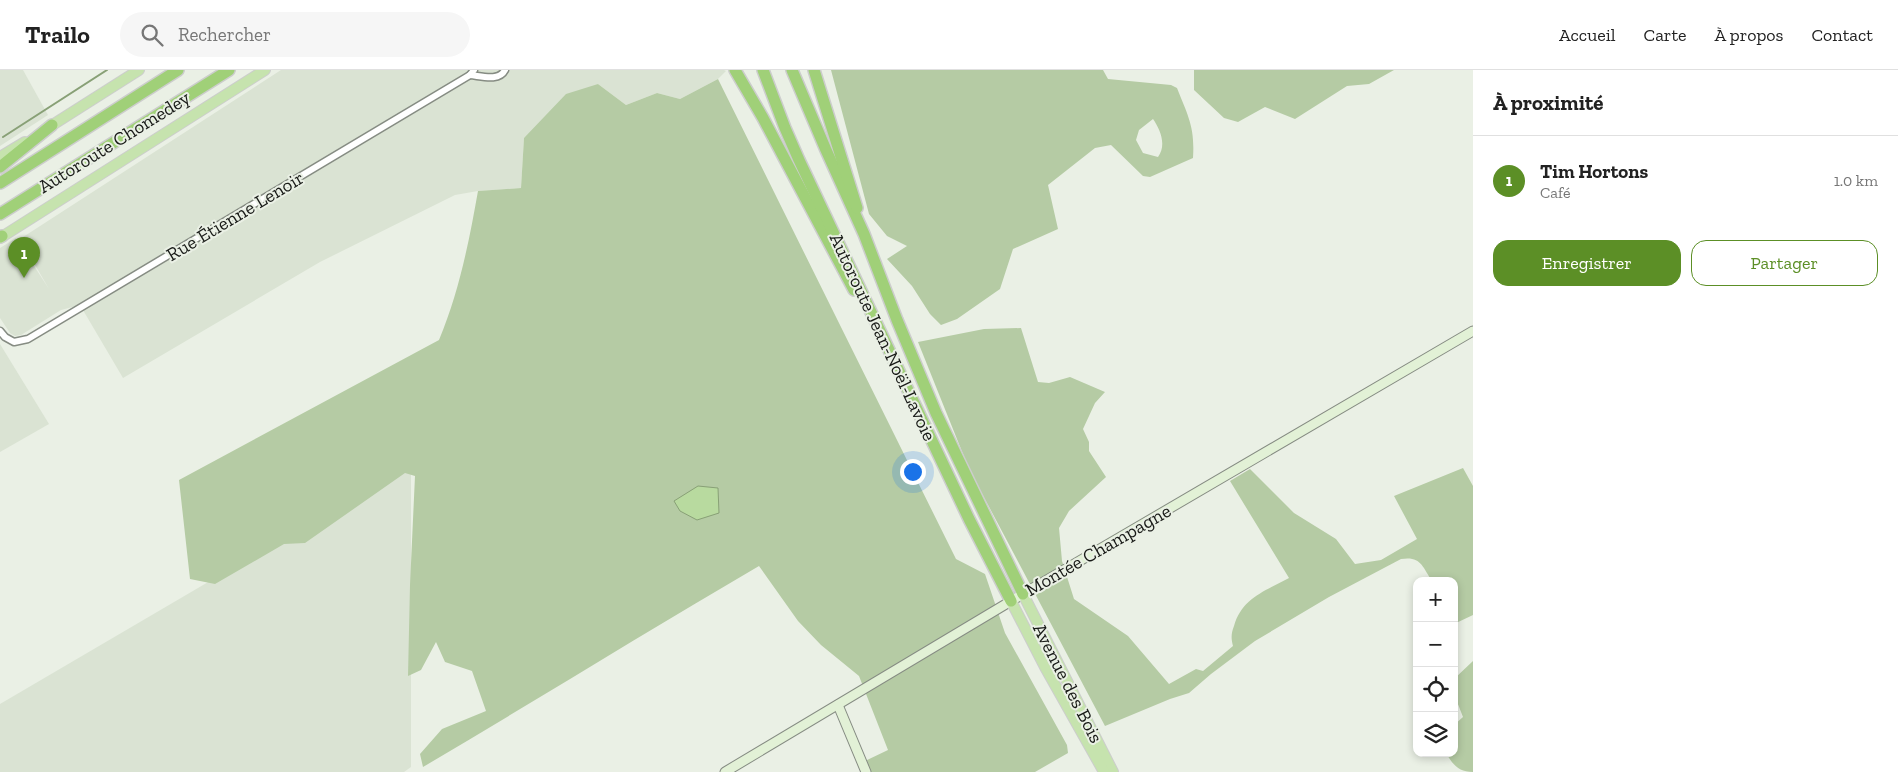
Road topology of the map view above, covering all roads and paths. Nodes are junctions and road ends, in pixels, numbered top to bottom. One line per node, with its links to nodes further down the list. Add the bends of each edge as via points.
1 (139, 70): 14 (main road)
2 (178, 70): 18 (highway, Autoroute Chomedey)
3 (229, 70): 19 (highway, Autoroute Chomedey)
4 (265, 70): 21 (main road)
5 (505, 70): 12 (street, Rue Étienne Lenoir, via 497,77)
6 (735, 70): 24 (highway)
7 (757, 70): 15 (highway)
8 (763, 70): 15 (highway, Autoroute Jean-Noël-Lavoie)
9 (792, 70): 20 (highway, Autoroute Jean-Noël-Lavoie)
10 (814, 70): 13 (highway)
11 (820, 70): 13 (highway)
12 (472, 72): 22 (street, Rue Étienne Lenoir, via 28,339 14,342)
13 (829, 116): 20 (highway)
14 (52, 125): 16 (main road); 17 (highway)
15 (785, 128): 24 (highway, Autoroute Jean-Noël-Lavoie)
16 (0, 157)
17 (0, 167)
18 (0, 183)
19 (0, 214)
20 (864, 234): 25 (highway, Autoroute Jean-Noël-Lavoie, via 936,412)
21 (1, 237)
22 (0, 331)
23 (1473, 331): 25 (street, Montée Champagne)
24 (895, 363): 26 (highway, Autoroute Jean-Noël-Lavoie)
25 (1023, 594): 26 (street, Montée Champagne); 31 (main road, Avenue des Bois)
26 (1011, 601): 27 (street, Montée Champagne); 30 (main road, Avenue des Bois)
27 (838, 705): 28 (street, Montée Champagne); 29 (street)
28 (725, 772)
29 (866, 772)
30 (1104, 772)
31 (1113, 772)

